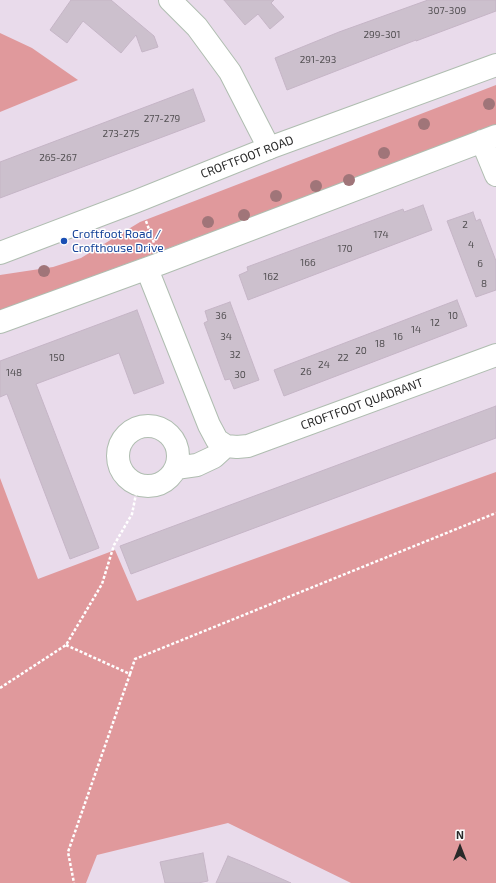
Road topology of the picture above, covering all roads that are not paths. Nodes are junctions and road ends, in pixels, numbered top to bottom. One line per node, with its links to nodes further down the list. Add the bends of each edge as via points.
1 (170, 0): 4 (street, via 197,27 230,72)
2 (496, 65): 4 (street, CROFTFOOT ROAD)
3 (489, 139): 5 (street); 7 (street)
4 (269, 148): 6 (street, CROFTFOOT ROAD)
5 (496, 175)
6 (0, 253)
7 (154, 266): 8 (street); 10 (street, via 209,425 217,440)
8 (0, 322)
9 (496, 355): 10 (street, CROFTFOOT QUADRANT, via 248,446)
10 (226, 446): 11 (street, via 214,457 197,465)
11 (176, 468): 11 (street, via 172,476 160,484 147,487 129,479 122,471 118,462 118,452 122,442 136,428 156,427 166,431 178,448)

